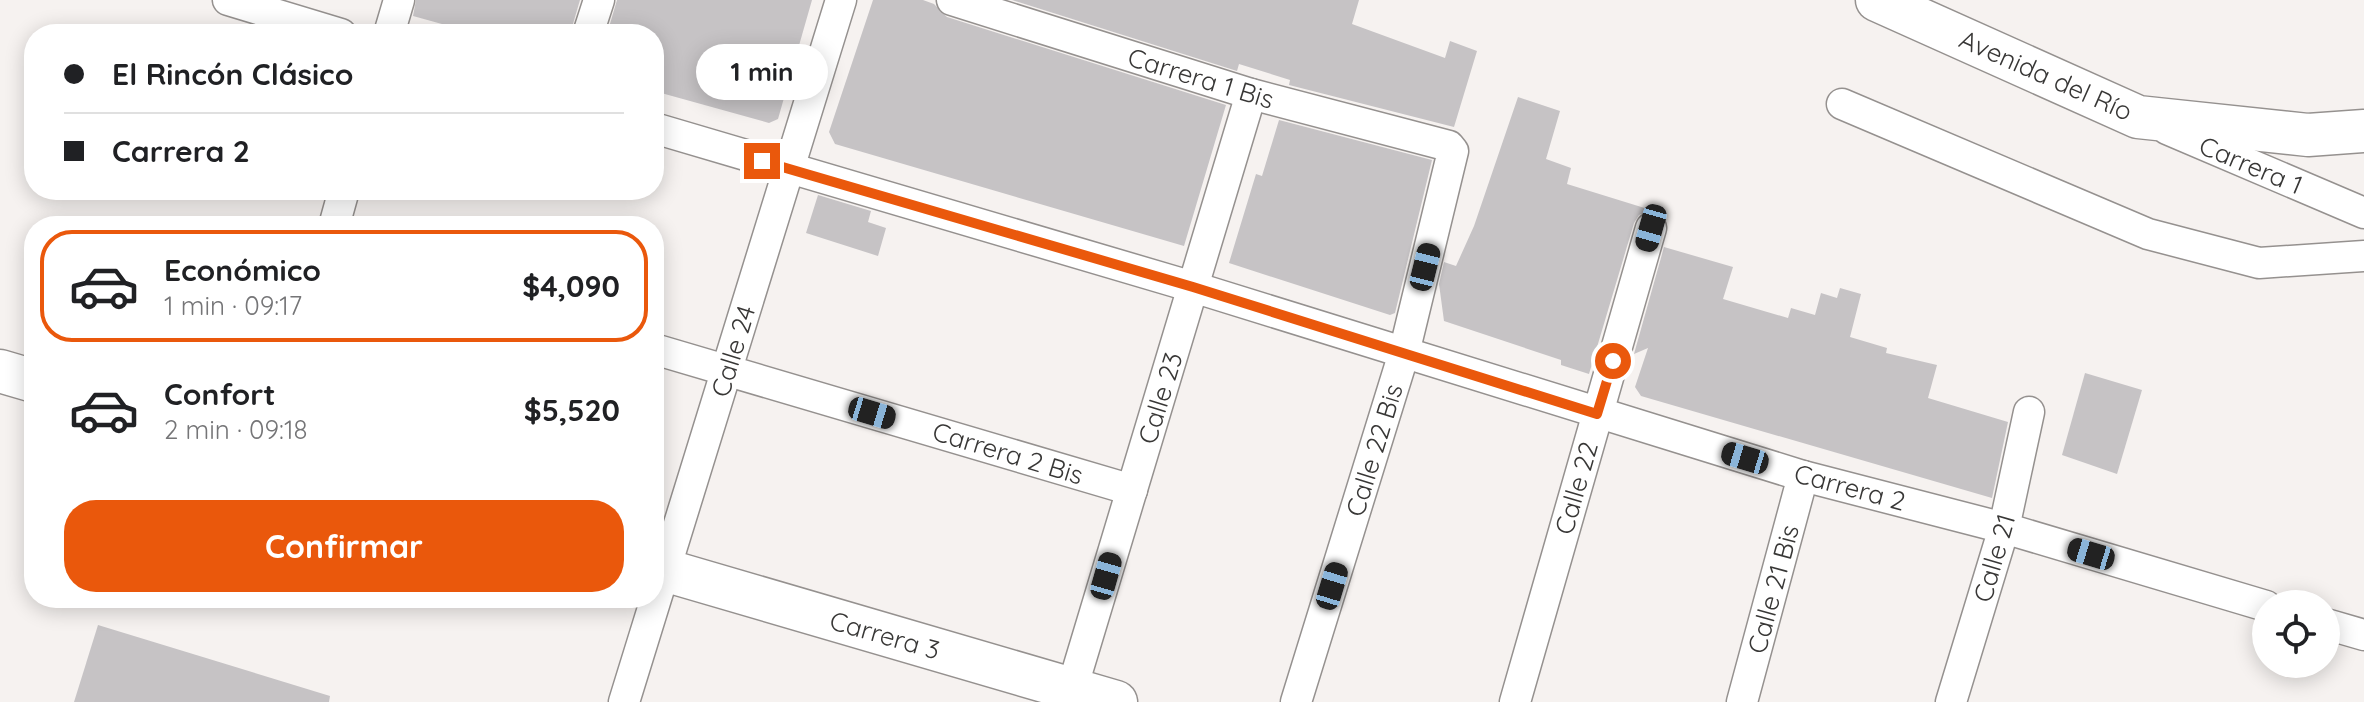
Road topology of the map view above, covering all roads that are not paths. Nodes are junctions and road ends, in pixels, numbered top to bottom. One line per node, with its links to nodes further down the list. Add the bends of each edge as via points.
1 (228, 0): 7 (street)
2 (399, 0): 8 (street)
3 (599, 0): 9 (street)
4 (841, 0): 16 (street, Calle 24)
5 (952, 0): 10 (street, Carrera 1 Bis)
6 (1877, 0): 12 (main road, Avenida del Río)
7 (308, 24)
8 (392, 24)
9 (591, 24)
10 (1251, 94): 15 (street, Carrera 1 Bis); 20 (street, Calle 23)
11 (1842, 104): 19 (street, via 2148,234 2259,263)
12 (2138, 117): 14 (main road, Avenida del Río, via 2308,135); 17 (street, Carrera 1)
13 (664, 131): 16 (street, Carrera 2)
14 (2364, 131)
15 (1452, 148): 22 (street, Calle 22 Bis)
16 (789, 169): 20 (street, Carrera 2); 23 (street, Calle 24)
17 (2364, 213)
18 (1651, 228): 27 (street, Calle 22)
19 (2364, 256)
20 (1193, 287): 22 (street, Carrera 2); 29 (street, Calle 23)
21 (664, 352): 23 (street, Carrera 2 Bis)
22 (1404, 353): 27 (street, Carrera 2); 40 (street, Calle 22 Bis)
23 (727, 370): 29 (street, Carrera 2 Bis); 31 (street, Calle 24)
24 (0, 371): 25 (main road)
25 (24, 378)
26 (2029, 412): 30 (street, Calle 21)
27 (1597, 414): 28 (street, Carrera 2); 41 (street, Calle 22)
28 (1803, 476): 30 (street, Carrera 2); 42 (street, Calle 21 Bis)
29 (1132, 490): 37 (street, Calle 23)
30 (2004, 528): 33 (street, Carrera 2); 43 (street, Calle 21)
31 (664, 557)
32 (664, 570): 37 (main road, Carrera 3)
33 (2252, 602)
34 (649, 608): 38 (street, Calle 24)
35 (2340, 628): 36 (street)
36 (2364, 635)
37 (1070, 696): 39 (main road, Carrera 3)
38 (624, 702)
39 (1116, 702)
40 (1296, 702)
41 (1515, 702)
42 (1742, 702)
43 (1951, 702)

